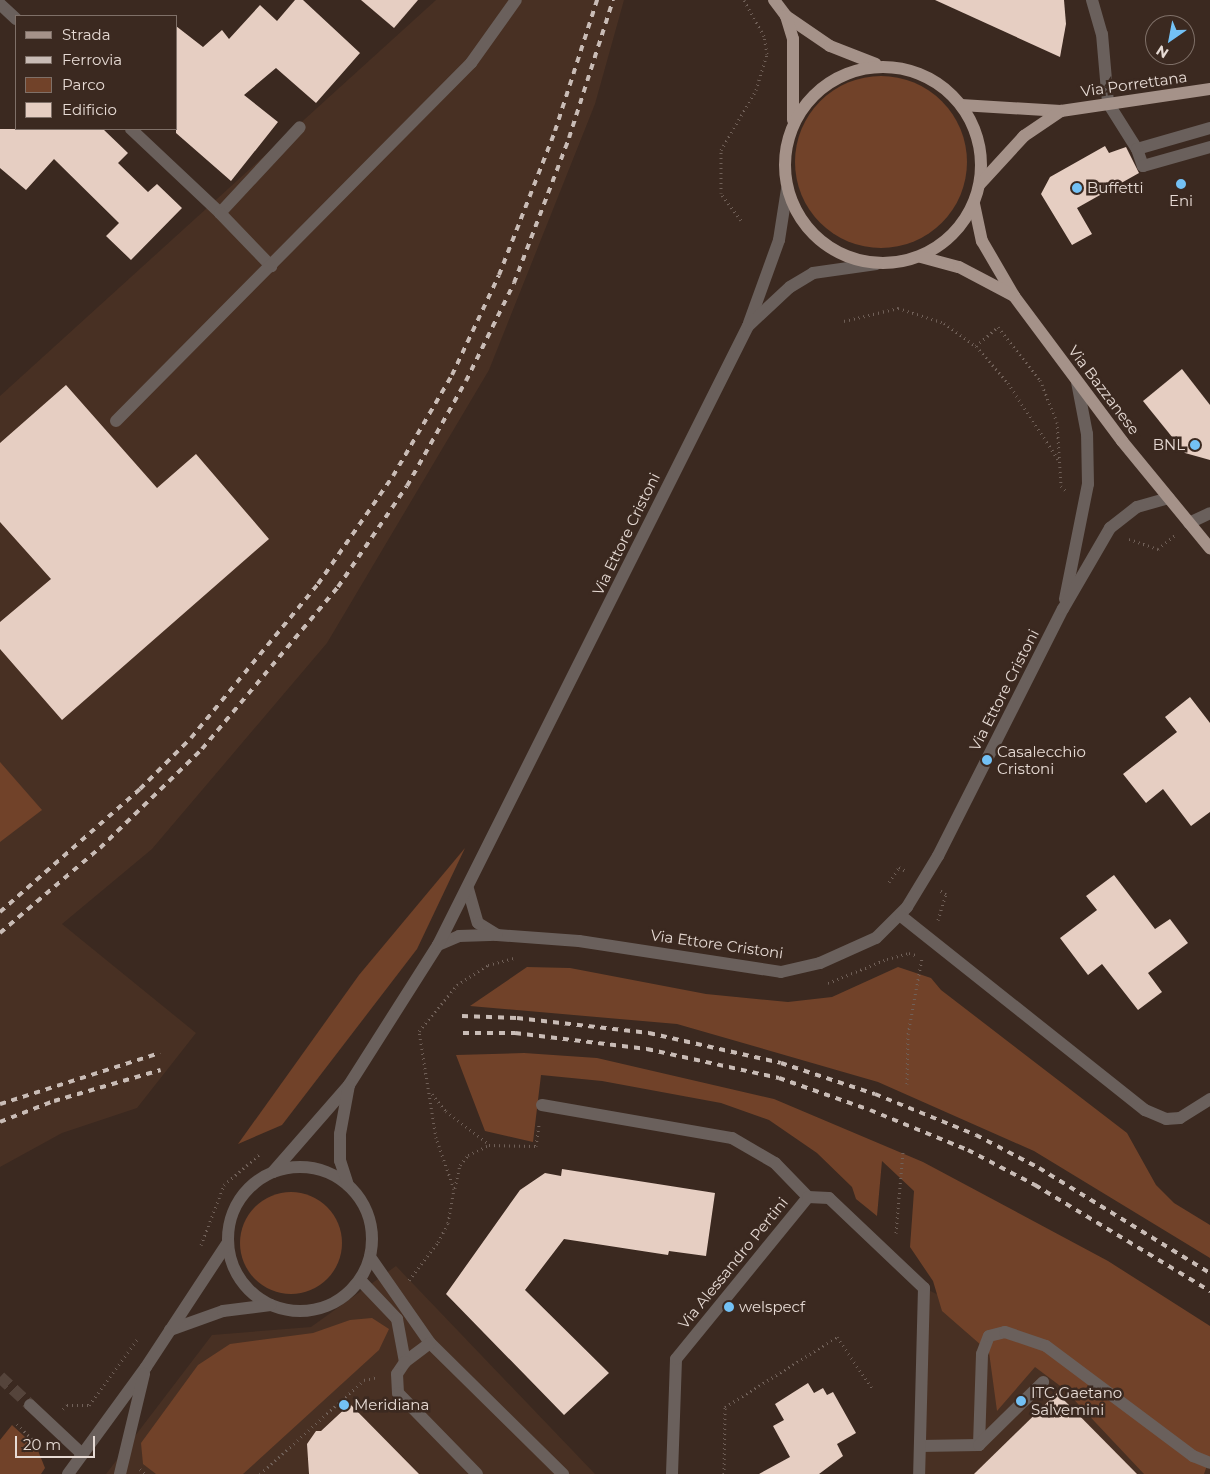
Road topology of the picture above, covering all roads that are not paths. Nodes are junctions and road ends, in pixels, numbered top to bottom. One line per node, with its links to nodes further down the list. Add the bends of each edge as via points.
1 (516, 0): 24 (street, via 472,63)
2 (774, 0): 5 (main road)
3 (1092, 0): 9 (street, via 1102,34)
4 (0, 4): 6 (street)
5 (786, 16): 7 (main road, via 854,57); 12 (main road, via 793,38)
6 (15, 18)
7 (899, 68): 10 (main road, via 930,79); 12 (main road, via 856,70 837,78 805,104)
8 (1210, 89): 9 (main road, Via Porrettana)
9 (1108, 103): 11 (main road, Via Porrettana); 17 (street)
10 (961, 105): 11 (main road, Via Porrettana); 18 (main road, via 975,129 981,156)
11 (1061, 111): 18 (main road, Via Porrettana, via 1024,136)
12 (793, 123): 19 (main road, via 784,157)
13 (300, 127): 21 (street)
14 (1210, 128): 17 (street)
15 (132, 130): 21 (street)
16 (1210, 147): 17 (street, via 1143,166)
17 (1137, 149)
18 (980, 184): 20 (main road)
19 (787, 189): 23 (main road, via 797,214 812,234 831,249); 26 (street, via 779,240)
20 (974, 204): 22 (main road, via 953,236); 25 (main road, Via Bazzanese, via 982,241)
21 (220, 213): 24 (street)
22 (920, 257): 23 (main road); 25 (main road, Via Bazzanese, via 959,267)
23 (876, 264): 26 (street, Via Ettore Cristoni, via 813,274 790,287)
24 (271, 266): 28 (street)
25 (1014, 296): 27 (main road, Via Bazzanese)
26 (748, 326): 34 (street, Via Ettore Cristoni)
27 (1077, 382): 29 (main road, Via Bazzanese); 33 (street, Via Ettore Cristoni, via 1087,434 1088,484)
28 (116, 421)
29 (1169, 498): 31 (main road, Via Bazzanese); 33 (street, Via Ettore Cristoni, via 1137,508 1110,528)
30 (1210, 513): 31 (street)
31 (1189, 523): 32 (main road, Via Bazzanese)
32 (1210, 548)
33 (1063, 609): 35 (street, Via Ettore Cristoni, via 938,856)
34 (468, 889): 36 (street, via 478,923); 37 (street, Via Ettore Cristoni)
35 (900, 916): 36 (street, Via Ettore Cristoni, via 876,938 849,952 781,972 579,941); 39 (street, via 1146,1110 1166,1119 1180,1118)
36 (497, 935): 37 (street, Via Ettore Cristoni, via 459,936)
37 (438, 945): 38 (street, Via Ettore Cristoni)
38 (349, 1085): 41 (street, Via Ettore Cristoni); 42 (street, Via Ettore Cristoni, via 340,1134 340,1161)
39 (1210, 1099)
40 (542, 1105): 43 (street, via 732,1138 775,1163)
41 (274, 1172): 42 (street, via 304,1167 322,1171); 44 (street, via 242,1196 230,1219)
42 (348, 1185): 45 (street, via 369,1218)
43 (808, 1197): 55 (street, Via Alessandro Pertini, via 829,1198 924,1288); 62 (street, Via Alessandro Pertini, via 676,1359)
44 (228, 1242): 47 (street, via 241,1281); 48 (street)
45 (370, 1257): 46 (street); 49 (street)
46 (360, 1280): 47 (street, via 335,1303 313,1311 293,1311); 50 (street, via 397,1320)
47 (271, 1305): 48 (street, via 223,1310)
48 (170, 1330): 51 (street)
49 (430, 1343): 50 (street); 61 (street)
50 (405, 1362): 60 (street, via 397,1374 398,1393 404,1403)
51 (146, 1366): 56 (street); 59 (street)
52 (1043, 1382): 54 (street)
53 (30, 1405): 56 (street)
54 (979, 1445): 55 (street); 57 (street, via 982,1354 989,1336 1005,1332 1046,1346 1193,1456)
55 (920, 1446): 63 (street, Via Alessandro Pertini)
56 (82, 1454): 58 (street)
57 (1210, 1463)
58 (68, 1474)
59 (120, 1474)
60 (476, 1474)
61 (563, 1474)
62 (672, 1474)
63 (919, 1474)

